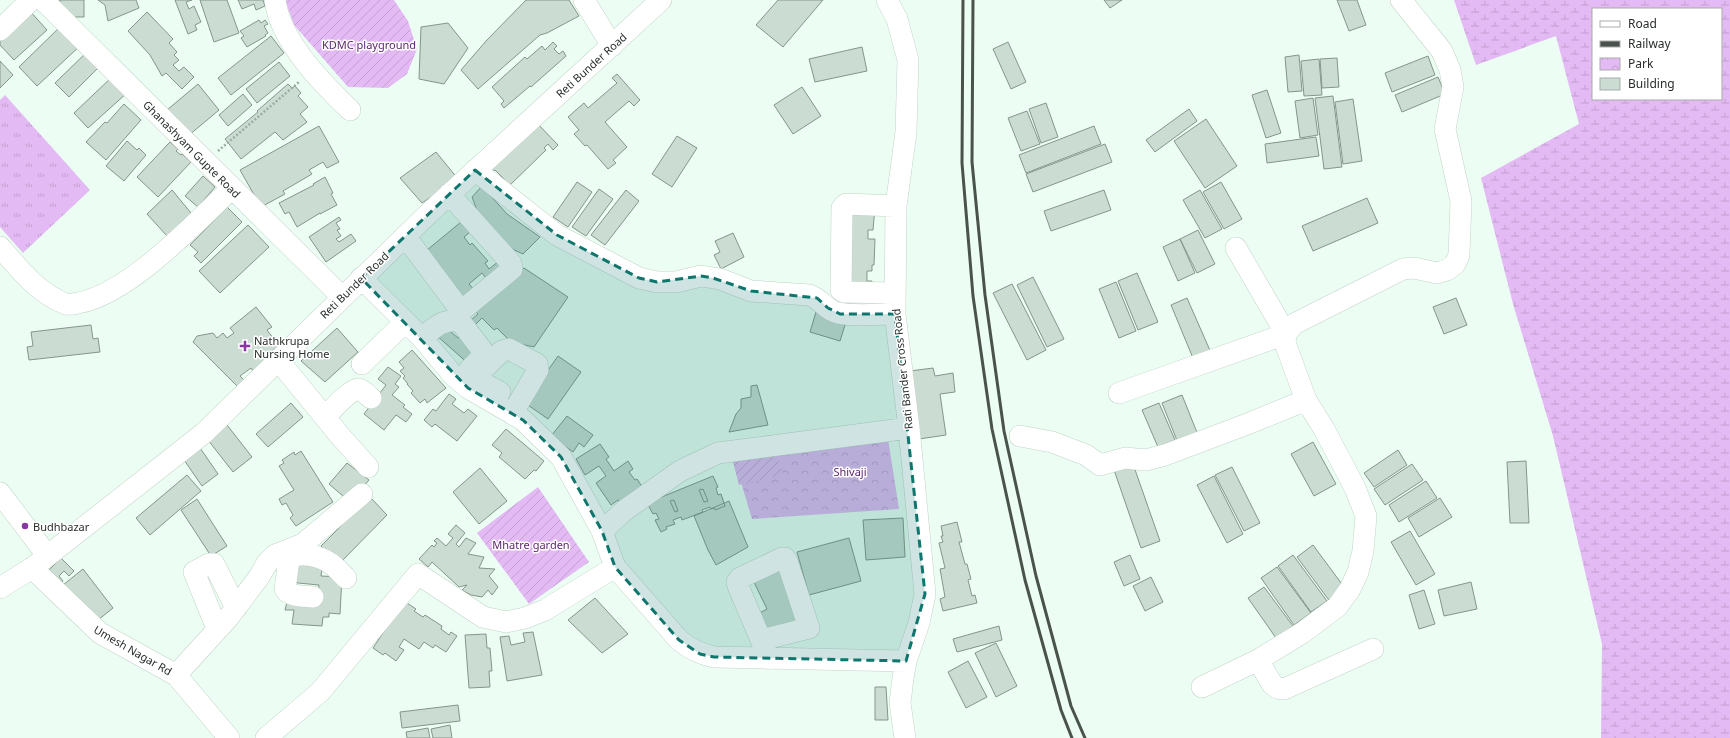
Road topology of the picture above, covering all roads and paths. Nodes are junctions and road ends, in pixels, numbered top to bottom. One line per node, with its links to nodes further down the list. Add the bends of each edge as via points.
1 (31, 0): 8 (street)
2 (43, 0): 12 (street, Ghanashyam Gupte Road)
3 (275, 0): 11 (street, via 284,28 304,61)
4 (584, 0): 9 (street)
5 (660, 0): 9 (street, Reti Bunder Road)
6 (887, 0): 16 (street, Rati Bander Cross Road, via 897,19 908,60 906,132)
7 (1402, 0): 25 (street, via 1442,51 1451,76 1453,87 1445,129 1461,201 1459,255 1455,264 1436,273 1414,268 1403,269 1309,315 1294,324)
8 (0, 30)
9 (612, 46): 13 (street, Reti Bunder Road)
10 (304, 87): 12 (path, via 299,82)
11 (350, 110)
12 (205, 162): 14 (street, Ghanashyam Gupte Road)
13 (475, 170): 15 (street, Reti Bunder Road); 23 (street, via 557,236 639,278 657,282 676,282 701,276 750,291 809,295 840,314)
14 (232, 188): 18 (street, via 136,275 103,296 87,302 68,305 44,292); 22 (street, Ghanashyam Gupte Road)
15 (449, 194): 17 (street, Reti Bunder Road); 17 (street, via 511,263 512,269 466,307 461,308)
16 (896, 206): 21 (street, Rati Bander Cross Road); 21 (street, via 846,204 842,208 841,290)
17 (405, 236): 20 (street, Reti Bunder Road)
18 (0, 248)
19 (1236, 248): 25 (street)
20 (361, 278): 22 (street, Reti Bunder Road); 24 (street)
21 (895, 293): 23 (street, Rati Bander Cross Road)
22 (342, 297): 26 (street, Reti Bunder Road)
23 (895, 314): 32 (street, Rati Bander Cross Road)
24 (405, 322): 27 (street); 37 (street, via 426,334 454,375 468,388 516,408 522,420 561,457)
25 (1286, 334): 28 (street); 30 (street, via 1285,343)
26 (278, 360): 31 (street); 39 (street, Reti Bunder Road, via 204,433)
27 (362, 364)
28 (1119, 393)
29 (371, 398): 31 (street, via 356,389)
30 (1306, 400): 33 (street, via 1250,424 1146,460 1125,458 1100,464 1086,455 1052,442); 50 (street, via 1355,488 1366,516 1363,551 1350,590 1337,607 1302,634)
31 (325, 417): 34 (street)
32 (909, 428): 37 (street, via 718,454 680,471 625,510); 51 (street, Rati Bander Cross Road, via 924,594)
33 (1020, 436)
34 (368, 467)
35 (0, 493): 39 (street, Umesh Nagar Rd)
36 (362, 494): 38 (street)
37 (602, 531): 41 (street)
38 (303, 544): 40 (street, via 275,555); 42 (street, via 318,549 343,572 316,556 299,555 289,559)
39 (39, 562): 43 (street, Reti Bunder Road); 52 (street, Umesh Nagar Rd, via 100,633)
40 (267, 563): 42 (street); 45 (street)
41 (615, 567): 49 (street, via 688,648 714,658); 55 (street, via 544,610 506,622 483,617 418,574 320,692)
42 (290, 571): 44 (street, via 286,592)
43 (0, 588)
44 (313, 597)
45 (236, 608): 46 (street); 46 (street, via 214,564 194,572)
46 (219, 628): 52 (street)
47 (761, 640): 49 (street)
48 (1373, 648): 50 (street, via 1284,689 1272,684)
49 (769, 659): 51 (street)
50 (1258, 660): 53 (street)
51 (906, 661): 56 (street, Rati Bander Cross Road, via 900,703)
52 (176, 675): 54 (street, Umesh Nagar Rd)
53 (1202, 686)
54 (228, 738)
55 (266, 738)
56 (905, 738)

